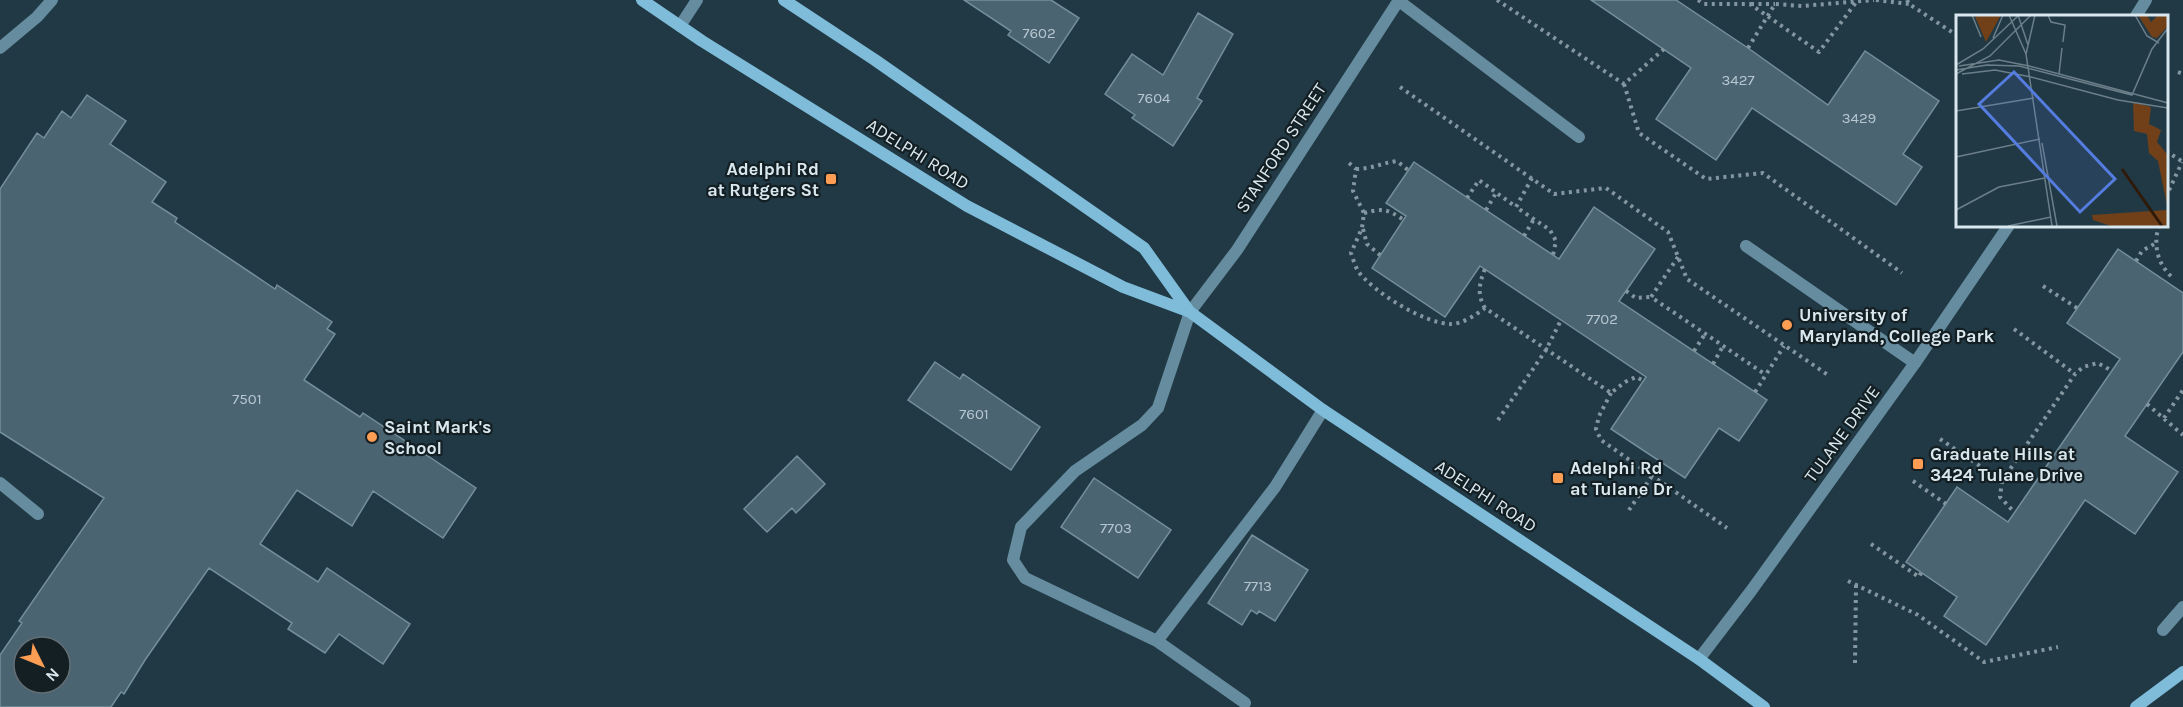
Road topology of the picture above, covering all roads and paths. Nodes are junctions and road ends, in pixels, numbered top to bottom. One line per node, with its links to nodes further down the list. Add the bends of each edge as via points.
1 (51, 0): 18 (street)
2 (642, 0): 16 (main road, ADELPHI ROAD)
3 (698, 0): 16 (street)
4 (784, 0): 58 (main road, ADELPHI ROAD, via 1144,248)
5 (1399, 0): 25 (street); 58 (street, STANFORD STREET, via 1237,250)
6 (1497, 0): 23 (path)
7 (1698, 0): 12 (path, via 1704,4)
8 (1875, 0): 10 (path); 11 (path)
9 (2146, 0): 15 (street)
10 (1857, 1): 13 (path); 14 (path, via 1819,52)
11 (1908, 2): 17 (path)
12 (1750, 4): 13 (path); 14 (path)
13 (1775, 4): 14 (path)
14 (1767, 15): 19 (path)
15 (2137, 15)
16 (680, 26): 58 (main road, ADELPHI ROAD, via 967,206 1123,287)
17 (1956, 35)
18 (0, 48)
19 (1748, 48)
20 (1664, 49): 23 (path)
21 (2178, 72): 22 (path)
22 (2183, 74)
23 (1624, 84): 51 (path, via 1639,133 1706,179 1763,173)
24 (1400, 87): 31 (path)
25 (1579, 137)
26 (2168, 152): 27 (path)
27 (2183, 162): 33 (path)
28 (1349, 163): 29 (path)
29 (1356, 169): 30 (path, via 1397,161); 37 (path, via 1353,191)
30 (1408, 170)
31 (1532, 178): 35 (path); 48 (path, via 1554,194 1606,188 1668,232)
32 (1496, 193): 34 (path, via 1479,180); 35 (path); 36 (path)
33 (2168, 193)
34 (1467, 198)
35 (1516, 207): 38 (path)
36 (1486, 210)
37 (1364, 213): 39 (path, via 1389,210); 42 (path)
38 (1534, 219): 43 (path); 47 (path, via 1550,230 1556,241)
39 (1404, 220)
40 (2008, 226): 66 (street, TULANE DRIVE)
41 (2159, 226): 44 (path)
42 (1362, 228): 46 (path, via 1367,244); 56 (path, via 1351,253 1357,270 1385,294 1428,319 1452,324)
43 (1524, 236)
44 (2156, 243): 49 (path, via 2142,251); 52 (path, via 2163,270)
45 (1746, 246): 66 (street)
46 (1380, 255)
47 (1553, 255)
48 (1678, 256): 55 (path); 63 (path, via 1687,279)
49 (2136, 261)
50 (1485, 269): 56 (path, via 1480,299)
51 (1902, 273)
52 (2173, 278)
53 (2043, 286): 57 (path)
54 (1626, 291): 55 (path, via 1635,298)
55 (1652, 297): 61 (path)
56 (1485, 308): 64 (path)
57 (2077, 308)
58 (1190, 312): 77 (main road, ADELPHI ROAD); 97 (street, STANFORD STREET, via 1158,408 1142,425 1075,471 1021,527 1013,560 1025,578)
59 (1561, 320): 64 (path)
60 (2014, 329): 69 (path)
61 (1705, 334): 62 (path); 65 (path)
62 (1723, 346): 67 (path); 70 (path)
63 (1784, 346): 70 (path); 71 (path)
64 (1546, 350): 75 (path); 79 (path)
65 (1694, 351)
66 (1915, 363): 99 (street, TULANE DRIVE)
67 (1713, 364)
68 (2112, 371): 69 (path, via 2098,363)
69 (2075, 374): 84 (path)
70 (1766, 375): 74 (path)
71 (1828, 375)
72 (1644, 381): 75 (path, via 1636,377)
73 (2183, 390): 78 (path)
74 (1755, 392)
75 (1611, 393): 82 (path, via 1596,429 1601,440)
76 (2147, 404): 78 (path)
77 (1323, 410): 97 (street, via 1275,487); 99 (main road, ADELPHI ROAD)
78 (2164, 418): 80 (path)
79 (1498, 420)
80 (2183, 435)
81 (1940, 439): 84 (path)
82 (1652, 476): 87 (path); 90 (path)
83 (1913, 481): 86 (path)
84 (2002, 481): 88 (path, via 2000,497)
85 (0, 483): 89 (street)
86 (1946, 504)
87 (1629, 510)
88 (2014, 512)
89 (38, 514)
90 (1727, 528)
91 (1871, 544): 92 (path, via 1919,577)
92 (1921, 573)
93 (1848, 581): 94 (path)
94 (1856, 585): 98 (path, via 1918,615 1984,662); 100 (path)
95 (2183, 607): 96 (street)
96 (2163, 630)
97 (1157, 641): 102 (street, STANFORD STREET)
98 (2058, 647)
99 (1699, 659): 103 (main road, ADELPHI ROAD)
100 (1855, 663)
101 (2183, 672): 104 (main road)
102 (1245, 702)
103 (1764, 707)
104 (2136, 707)

